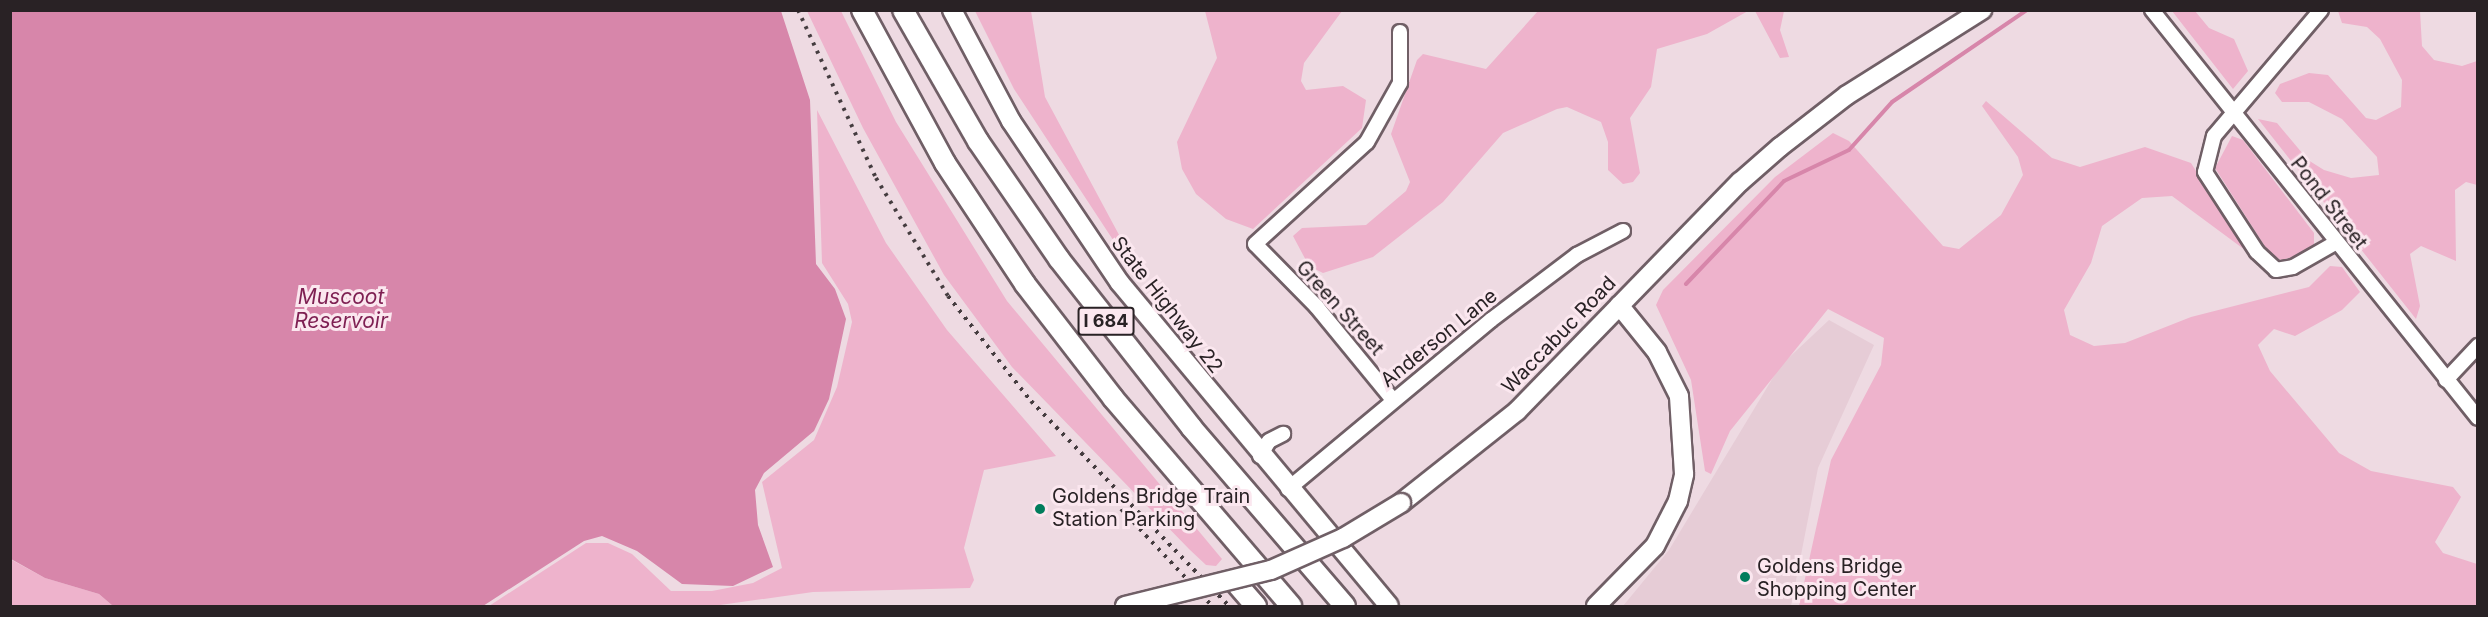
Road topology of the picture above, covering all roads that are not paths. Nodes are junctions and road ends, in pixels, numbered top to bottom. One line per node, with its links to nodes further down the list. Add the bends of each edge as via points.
1 (862, 10): 23 (highway, I 684, via 945,162 1025,284 1113,398)
2 (903, 10): 24 (highway, I 684, via 978,141 1059,259 1191,427)
3 (952, 10): 17 (main road, State Highway 22, via 1011,122 1091,244)
4 (1982, 10): 11 (main road, Waccabuc Road, via 1810,123 1740,182)
5 (2152, 10): 8 (street, Pond Street)
6 (2321, 10): 8 (street)
7 (1400, 32): 14 (street, Green Street, via 1400,83 1368,142 1254,244 1317,307)
8 (2234, 112): 10 (street, Pond Street); 10 (street, via 2214,136 2205,172 2257,252 2276,270)
9 (1623, 231): 14 (street, Anderson Lane, via 1577,255)
10 (2335, 243): 13 (street, Pond Street)
11 (1619, 305): 19 (main road, Waccabuc Road, bridge, via 1489,436 1401,504 1307,556); 25 (main road, via 1657,352 1679,396 1684,474 1678,501 1655,546)
12 (2478, 346): 13 (street)
13 (2446, 380): 15 (street, Pond Street)
14 (1394, 400): 18 (street, Anderson Lane)
15 (2478, 418)
16 (1283, 434): 17 (street, via 1269,441)
17 (1260, 456): 18 (main road, State Highway 22)
18 (1288, 489): 20 (main road, State Highway 22)
19 (1235, 582): 21 (main road, Waccabuc Road, bridge); 22 (highway)
20 (1387, 604)
21 (1123, 606)
22 (1256, 606)
23 (1291, 606)
24 (1345, 606)
25 (1596, 606)

